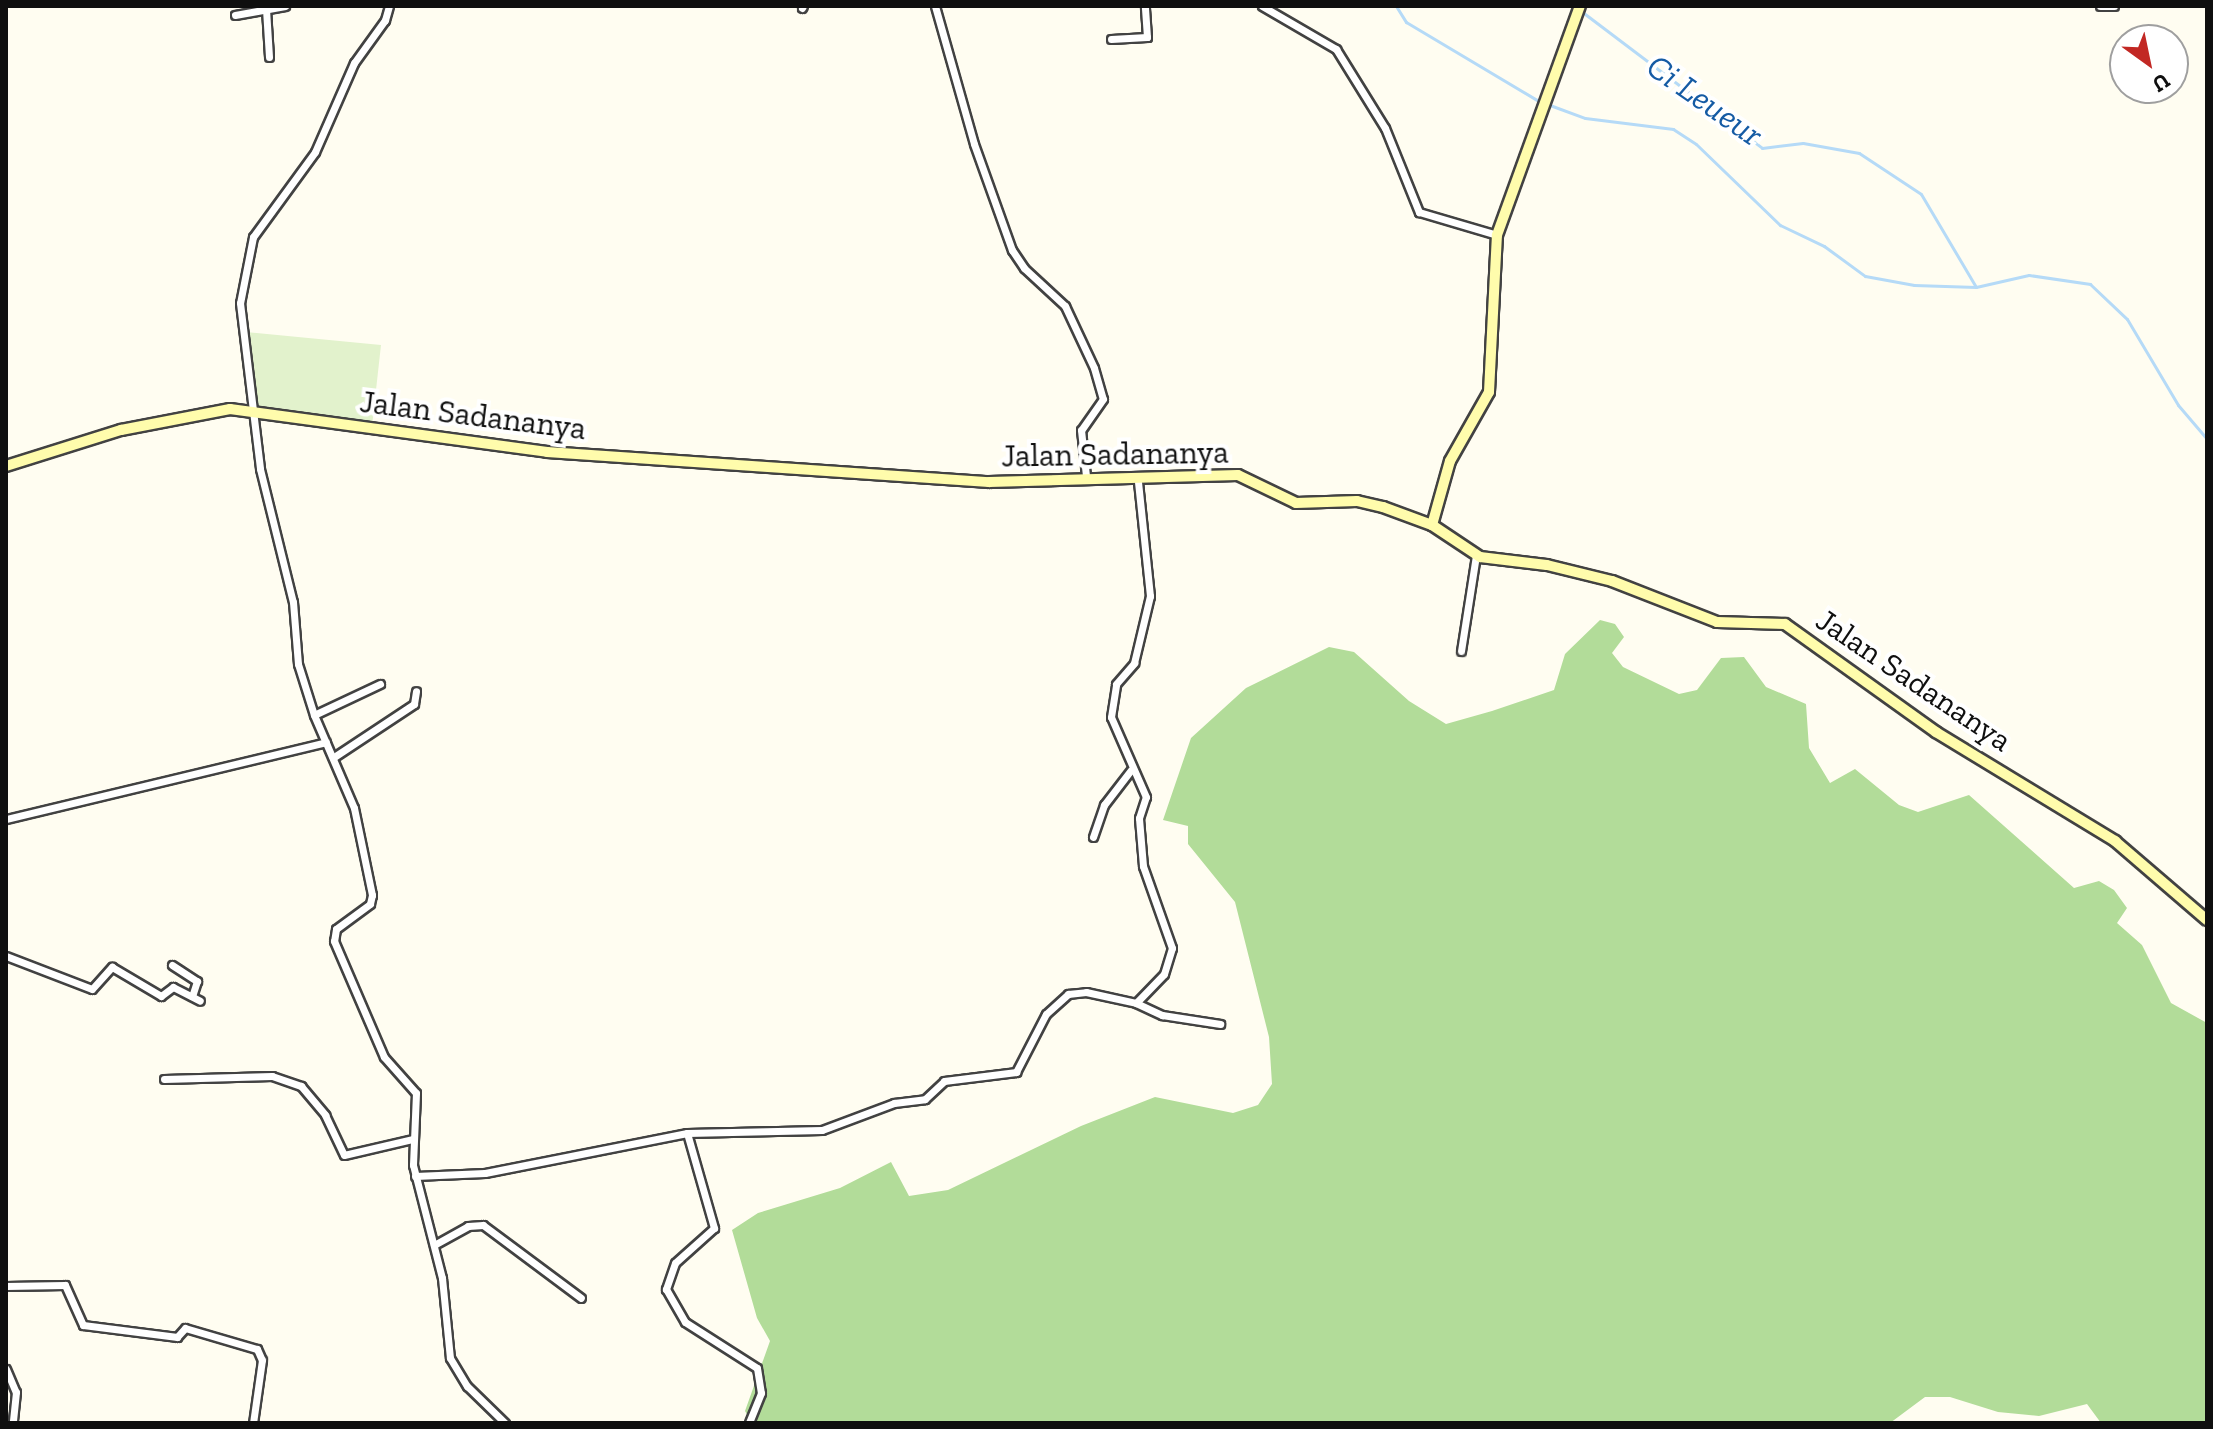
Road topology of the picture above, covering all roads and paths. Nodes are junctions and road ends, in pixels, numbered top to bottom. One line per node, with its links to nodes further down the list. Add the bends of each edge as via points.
1 (285, 6): 9 (street)
2 (389, 6): 14 (street, via 354,63 320,144 271,207 246,255 240,303)
3 (935, 6): 16 (street, via 974,144 1014,256 1065,306 1094,368 1103,399 1081,430)
4 (1145, 6): 11 (street, via 1147,37)
5 (1262, 6): 13 (street, via 1336,49 1385,128 1419,212)
6 (1580, 6): 13 (street)
7 (2100, 6): 8 (street)
8 (2114, 6)
9 (266, 9): 10 (street); 12 (street)
10 (235, 15)
11 (1111, 39)
12 (269, 57)
13 (1497, 235): 18 (street, via 1491,384 1450,461)
14 (251, 412): 15 (street, Jalan Sadananya, via 193,412); 16 (street, Jalan Sadananya, via 561,453 989,482); 23 (street, via 269,516 293,602 298,664)
15 (6, 466)
16 (1086, 476): 17 (street, Jalan Sadananya)
17 (1138, 481): 18 (street, Jalan Sadananya, via 1238,475 1286,501 1357,501); 26 (street, via 1150,596 1134,663 1116,684 1111,717)
18 (1432, 525): 19 (street, Jalan Sadananya)
19 (1476, 555): 20 (street); 29 (street, Jalan Sadananya, via 1612,581 1717,622 1785,624 1936,732 2115,841)
20 (1461, 651)
21 (380, 684): 23 (street)
22 (416, 691): 25 (street, via 414,704)
23 (314, 715): 24 (street)
24 (326, 742): 25 (street); 27 (street)
25 (334, 757): 36 (street, via 354,808 373,898 339,927 334,941 384,1057 416,1093)
26 (1131, 770): 28 (street, via 1104,805); 32 (street, via 1146,797 1139,818 1143,866 1172,948 1164,974)
27 (6, 819)
28 (1093, 837)
29 (2207, 920)
30 (6, 956): 31 (street, via 90,989 110,967 161,996 173,987 196,999 197,981)
31 (172, 965)
32 (1136, 1003): 33 (street, via 1162,1015); 35 (street, via 1068,994 1046,1014 1014,1073 944,1081 925,1099 894,1103 822,1130 790,1135)
33 (1220, 1024)
34 (164, 1079): 36 (street, via 272,1076 301,1086 312,1094 349,1154)
35 (687, 1133): 37 (street, via 485,1173); 45 (street, via 714,1228 675,1263 666,1289 685,1322 757,1368 761,1393)
36 (413, 1139): 37 (street)
37 (415, 1176): 38 (street)
38 (434, 1245): 40 (street, via 468,1226 483,1225); 44 (street, via 450,1358 467,1386)
39 (6, 1286): 43 (street, via 65,1285 83,1325 177,1337 185,1328 257,1349 262,1360)
40 (581, 1298)
41 (6, 1369): 42 (street, via 16,1392)
42 (13, 1423)
43 (253, 1423)
44 (505, 1423)
45 (749, 1423)

